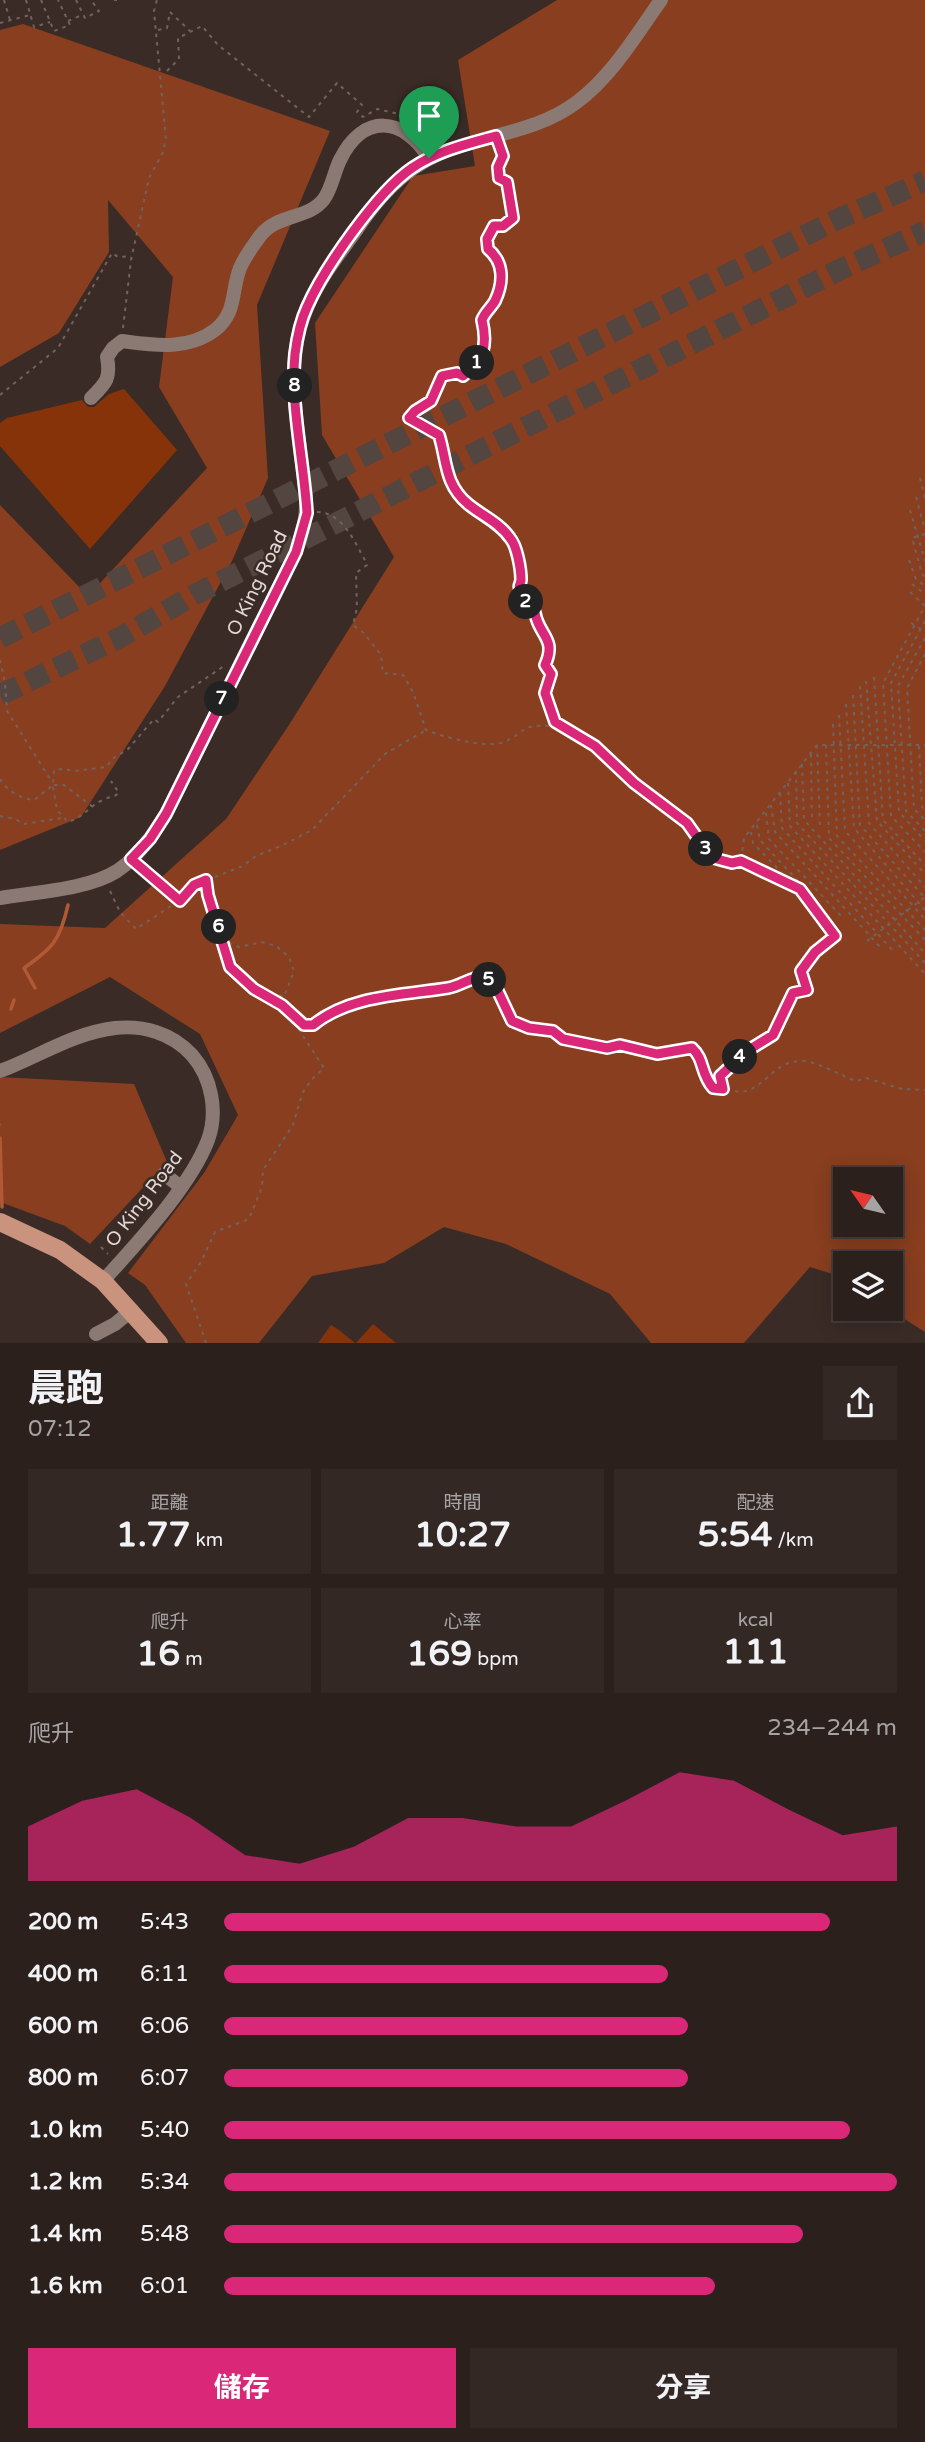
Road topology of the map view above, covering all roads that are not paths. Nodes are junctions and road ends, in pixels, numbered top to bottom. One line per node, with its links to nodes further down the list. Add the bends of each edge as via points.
1 (661, 0): 2 (lane, O King Road, via 610,71 586,95 548,119)
2 (429, 158): 3 (lane, via 402,130 381,125 366,128 344,153 321,203 276,222 262,234 242,264 232,309 218,328 198,339 168,346 122,341 107,357 110,373 105,384); 4 (lane, O King Road, via 396,181 372,207 321,281 303,316 294,374 307,513 296,552 166,814 150,839 117,871 65,887)
3 (91, 398)
4 (0, 898)
5 (0, 1070): 7 (lane, O King Road, via 85,1035 117,1028 150,1030 168,1037 204,1072 211,1095 208,1140)
6 (164, 1174): 7 (lane)
7 (181, 1187): 9 (lane, O King Road)
8 (0, 1222): 9 (main road, via 60,1250)
9 (103, 1281): 10 (main road)
10 (132, 1310): 11 (lane); 12 (main road)
11 (96, 1334)
12 (159, 1343)

